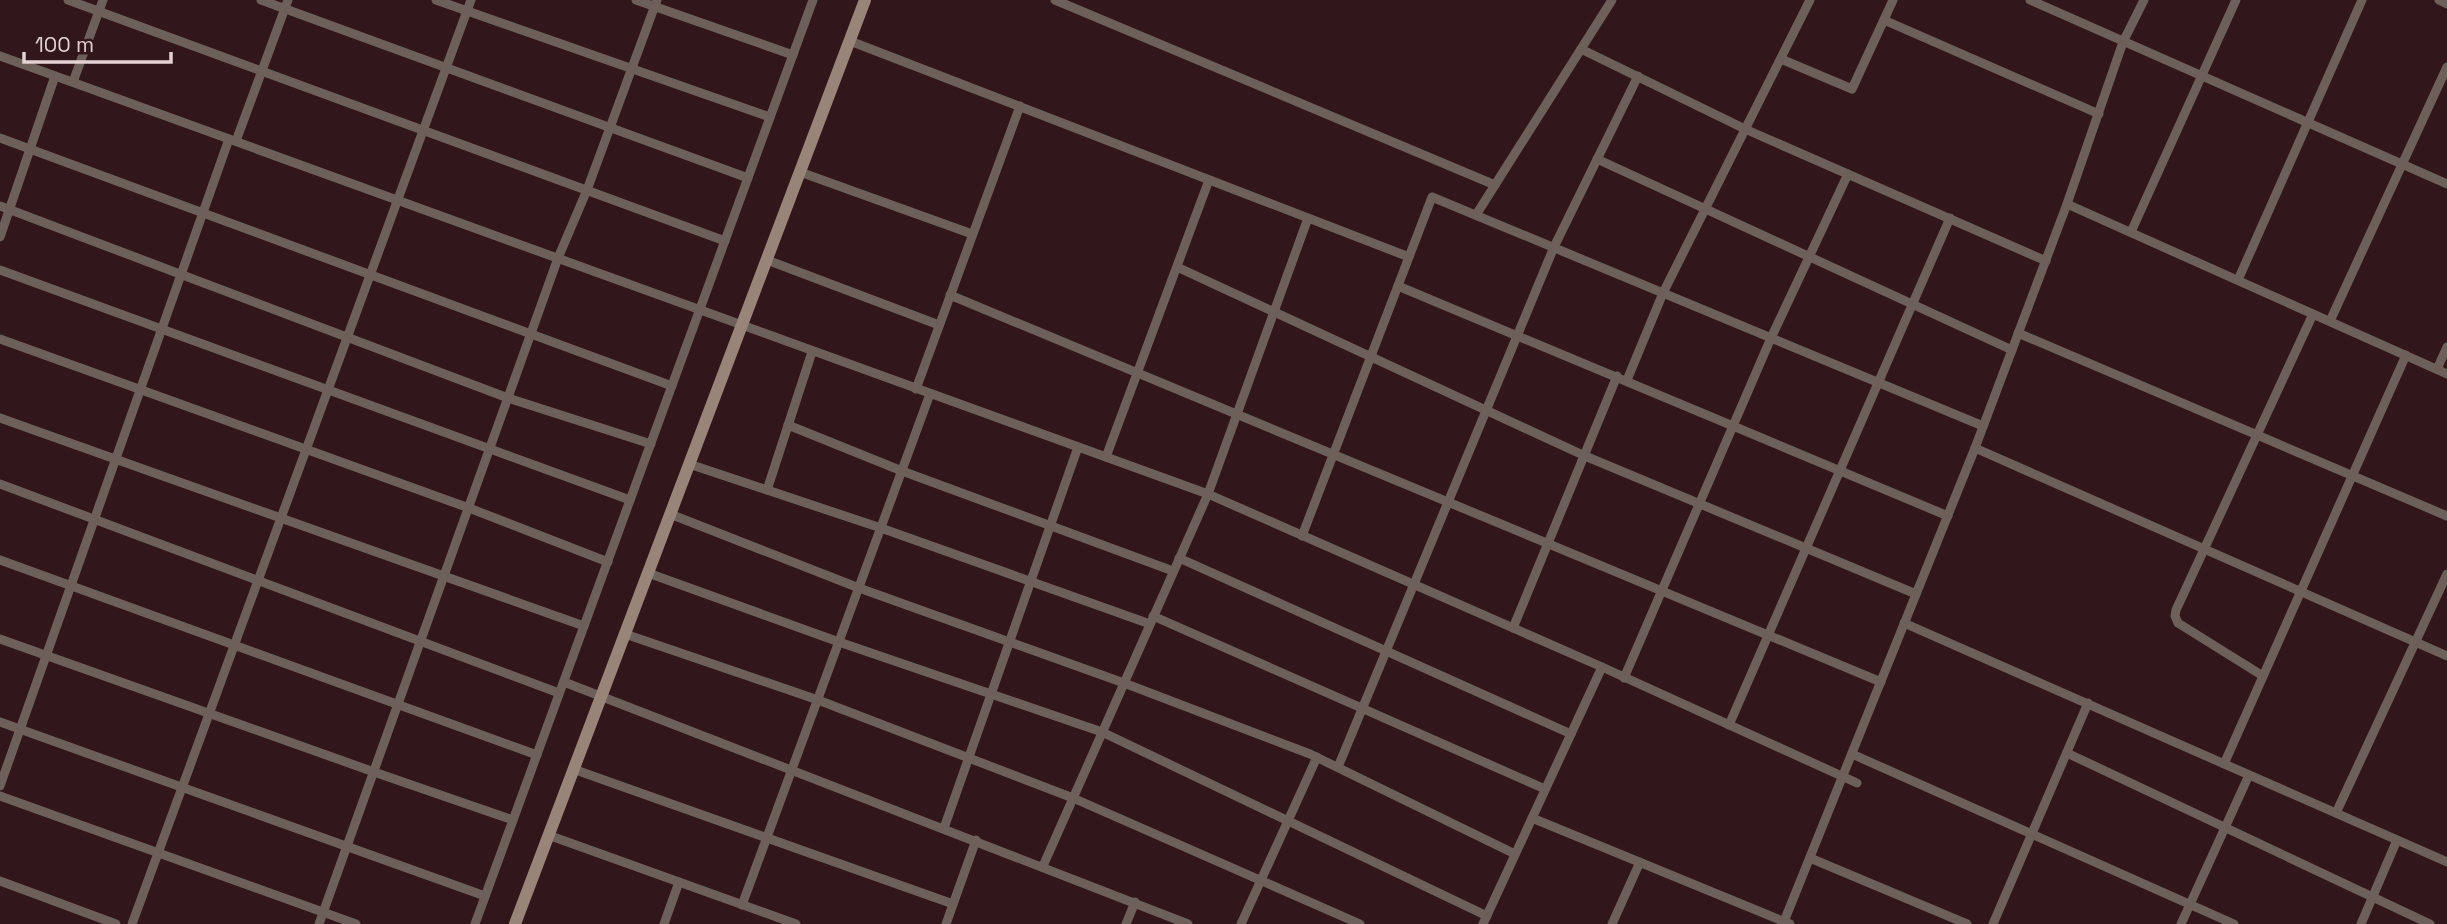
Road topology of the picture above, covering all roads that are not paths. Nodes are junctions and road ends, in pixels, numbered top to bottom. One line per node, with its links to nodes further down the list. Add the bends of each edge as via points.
1 (68, 0): 21 (street)
2 (103, 0): 21 (street)
3 (261, 0): 19 (street)
4 (436, 0): 22 (street)
5 (471, 0): 22 (street)
6 (636, 0): 18 (street)
7 (813, 0): 27 (street)
8 (865, 0): 24 (street)
9 (1055, 0): 55 (street)
10 (1612, 0): 26 (street)
11 (1810, 0): 29 (street)
12 (1893, 0): 23 (street)
13 (2030, 0): 25 (street)
14 (2144, 0): 25 (street)
15 (2236, 0): 36 (street)
16 (2362, 0): 41 (street)
17 (2439, 0): 20 (street)
18 (656, 3): 27 (street); 32 (street)
19 (286, 4): 31 (street); 33 (street)
20 (2447, 4)
21 (99, 11): 33 (street); 37 (street)
22 (467, 11): 31 (street); 32 (street)
23 (1884, 20): 29 (street, via 1852,89); 39 (street)
24 (850, 41): 38 (street); 50 (street)
25 (2123, 43): 36 (street); 39 (street)
26 (1581, 49): 35 (street); 55 (street)
27 (793, 55): 40 (street)
28 (0, 56): 34 (street)
29 (1781, 59): 44 (street)
30 (2447, 67): 49 (street)
31 (446, 68): 42 (street); 43 (street)
32 (632, 68): 40 (street); 42 (street)
33 (262, 71): 43 (street); 46 (street)
34 (55, 75): 37 (street); 47 (street)
35 (1638, 76): 44 (street); 48 (street)
36 (2201, 76): 41 (street); 65 (street)
37 (73, 82): 46 (street)
38 (1020, 106): 53 (street); 66 (street)
39 (2099, 114): 58 (street)
40 (770, 117): 52 (street)
41 (2308, 123): 49 (street); 79 (street)
42 (610, 128): 52 (street); 56 (street)
43 (423, 130): 56 (street); 57 (street)
44 (1745, 130): 51 (street); 60 (street)
45 (0, 138): 47 (street)
46 (233, 140): 57 (street); 61 (street)
47 (30, 149): 59 (street); 61 (street)
48 (1597, 159): 60 (street); 69 (street)
49 (2402, 164): 54 (street); 87 (street)
50 (800, 172): 66 (street); 73 (street)
51 (1848, 174): 64 (street); 70 (street)
52 (748, 178): 68 (street)
53 (1209, 180): 63 (street); 75 (street)
54 (2447, 184)
55 (1495, 185): 62 (street)
56 (587, 190): 68 (street); 72 (street)
57 (396, 200): 72 (street); 78 (street)
58 (2067, 204): 65 (street); 74 (street)
59 (5, 208): 67 (street); 77 (street)
60 (1706, 208): 70 (street); 81 (street)
61 (203, 213): 77 (street); 78 (street)
62 (1476, 215): 69 (street); 71 (street, via 1432,197)
63 (1308, 218): 71 (street); 85 (street)
64 (1950, 218): 74 (street); 83 (street)
65 (2131, 232): 79 (street)
66 (972, 234): 82 (street)
67 (0, 237)
68 (725, 241): 84 (street)
69 (1554, 247): 81 (street); 93 (street)
70 (1810, 256): 83 (street); 95 (street)
71 (1409, 257): 80 (street)
72 (558, 258): 84 (street); 92 (street)
73 (767, 260): 88 (street); 89 (street)
74 (2046, 261): 91 (street)
75 (1177, 267): 85 (street); 103 (street)
76 (0, 270): 90 (street)
77 (181, 274): 90 (street); 94 (street)
78 (369, 274): 92 (street); 94 (street)
79 (2238, 280): 86 (street)
80 (1398, 286): 93 (street); 101 (street)
81 (1663, 293): 95 (street); 106 (street)
82 (950, 295): 88 (street); 103 (street)
83 (1913, 304): 98 (street); 107 (street)
84 (699, 311): 89 (street); 108 (street)
85 (1274, 312): 101 (street); 115 (street)
86 (2312, 314): 87 (street); 120 (street)
87 (2330, 321): 100 (street)
88 (939, 325): 110 (street)
89 (742, 326): 99 (street); 130 (street)
90 (162, 328): 109 (street); 111 (street)
91 (2018, 333): 98 (street); 120 (street)
92 (531, 334): 108 (street); 113 (street)
93 (1517, 335): 105 (street); 114 (street)
94 (346, 337): 109 (street); 113 (street)
95 (1772, 338): 107 (street); 118 (street)
96 (0, 339): 111 (street)
97 (2447, 347): 102 (street)
98 (2012, 349): 119 (street)
99 (812, 352): 110 (street); 117 (street)
100 (2406, 355): 102 (street); 133 (street)
101 (1371, 357): 114 (street); 126 (street)
102 (2437, 369): 104 (street)
103 (1137, 373): 115 (street); 128 (street)
104 (2447, 374)
105 (1617, 376): 106 (street); 127 (street)
106 (1627, 380): 118 (street)
107 (1879, 382): 119 (street); 131 (street)
108 (672, 386): 121 (street)
109 (327, 388): 122 (street); 125 (street)
110 (916, 389): 112 (street)
111 (140, 390): 125 (street); 129 (street)
112 (930, 394): 123 (street); 132 (street)
113 (509, 398): 121 (street); 122 (street)
114 (1486, 410): 127 (street); 138 (street)
115 (1237, 414): 126 (street); 136 (street)
116 (0, 418): 129 (street)
117 (788, 425): 132 (street); 135 (street)
118 (1734, 425): 131 (street); 139 (street)
119 (1983, 426): 124 (street)
120 (2256, 434): 133 (street); 151 (street)
121 (651, 444): 137 (street)
122 (491, 447): 137 (street); 140 (street)
123 (1078, 447): 128 (street); 146 (street)
124 (1975, 448): 142 (street); 151 (street)
125 (305, 449): 140 (street); 144 (street)
126 (1334, 454): 138 (street); 148 (street)
127 (1585, 456): 139 (street); 149 (street)
128 (1106, 457): 136 (street)
129 (116, 459): 144 (street); 145 (street)
130 (689, 464): 135 (street); 141 (street)
131 (1840, 470): 142 (street); 150 (street)
132 (902, 471): 146 (street); 147 (street)
133 (2352, 476): 143 (street); 165 (street)
134 (0, 484): 145 (street)
135 (767, 490): 147 (street)
136 (1208, 494): 148 (street); 152 (street)
137 (630, 500): 154 (street)
138 (1448, 502): 149 (street); 161 (street)
139 (1700, 504): 150 (street); 164 (street)
140 (469, 508): 154 (street); 158 (street)
141 (670, 514): 156 (street); 163 (street)
142 (1948, 516): 166 (street)
143 (2447, 516)
144 (280, 517): 158 (street); 159 (street)
145 (94, 519): 159 (street); 162 (street)
146 (1051, 526): 155 (street); 160 (street)
147 (881, 528): 160 (street); 163 (street)
148 (1303, 536): 161 (street)
149 (1549, 544): 164 (street); 170 (street)
150 (1806, 548): 166 (street); 172 (street)
151 (2203, 548): 165 (street); 183 (street, via 2175,616 2178,623)
152 (1179, 558): 155 (street); 179 (street)
153 (0, 560): 162 (street)
154 (608, 562): 169 (street)
155 (1173, 571): 167 (street)
156 (648, 573): 171 (street); 175 (street)
157 (2447, 574): 177 (street)
158 (444, 576): 169 (street); 174 (street)
159 (257, 580): 174 (street); 178 (street)
160 (1031, 582): 167 (street); 176 (street)
161 (1413, 585): 170 (street); 179 (street)
162 (71, 586): 178 (street); 180 (street)
163 (859, 588): 175 (street); 176 (street)
164 (1662, 591): 172 (street); 184 (street)
165 (2301, 591): 177 (street); 183 (street)
166 (1916, 594): 168 (street)
167 (1152, 620): 187 (street); 194 (street)
168 (1905, 623): 186 (street); 192 (street)
169 (584, 626): 185 (street)
170 (1513, 628): 182 (street)
171 (625, 634): 189 (street); 191 (street)
172 (1768, 635): 186 (street); 197 (street)
173 (0, 639): 180 (street)
174 (421, 641): 188 (street); 193 (street)
175 (839, 642): 190 (street); 191 (street)
176 (1009, 642): 187 (street); 190 (street)
177 (2416, 642): 181 (street); 219 (street)
178 (233, 645): 193 (street); 195 (street)
179 (1386, 651): 194 (street); 200 (street)
180 (46, 655): 195 (street); 198 (street)
181 (2447, 656)
182 (1602, 667): 184 (street); 200 (street)
183 (2263, 676): 206 (street)
184 (1624, 678): 197 (street)
185 (564, 682): 188 (street); 189 (street)
186 (1881, 682): 202 (street)
187 (1124, 683): 199 (street); 204 (street)
188 (559, 693): 203 (street)
189 (601, 695): 208 (street); 209 (street)
190 (991, 695): 199 (street); 205 (street)
191 (818, 700): 205 (street); 209 (street)
192 (2088, 703): 201 (street); 206 (street)
193 (398, 705): 203 (street); 210 (street)
194 (1362, 708): 207 (street); 216 (street)
195 (209, 713): 210 (street); 215 (street)
196 (0, 722): 198 (street)
197 (1729, 725): 212 (street)
198 (20, 729): 214 (street); 215 (street)
199 (1102, 733): 218 (street); 222 (street)
200 (1571, 734): 216 (street)
201 (2067, 753): 224 (street); 225 (street)
202 (1852, 754): 212 (street); 225 (street)
203 (537, 755): 221 (street)
204 (1317, 757): 207 (street); 222 (street)
205 (969, 758): 218 (street); 223 (street)
206 (2224, 764): 211 (street)
207 (1338, 767): 232 (street)
208 (573, 769): 226 (street); 227 (street)
209 (792, 769): 223 (street); 227 (street)
210 (374, 772): 221 (street); 230 (street)
211 (2249, 775): 219 (street); 224 (street)
212 (1843, 776): 213 (street); 233 (street)
213 (1857, 783)
214 (0, 786)
215 (182, 787): 230 (street); 231 (street)
216 (1545, 789): 220 (street)
217 (0, 796): 231 (street)
218 (1073, 798): 236 (street); 237 (street)
219 (2336, 813): 229 (street)
220 (1532, 818): 232 (street); 234 (street)
221 (513, 820): 240 (street)
222 (1288, 821): 237 (street); 247 (street)
223 (944, 828): 228 (street)
224 (2225, 828): 241 (street); 244 (street)
225 (2032, 834): 244 (street); 264 (street)
226 (548, 835): 239 (street); 255 (street)
227 (767, 838): 243 (street); 245 (street)
228 (976, 840): 236 (street); 243 (street)
229 (2397, 840): 235 (street); 241 (street)
230 (347, 847): 240 (street); 246 (street)
231 (158, 852): 246 (street); 251 (street)
232 (1515, 854): 247 (street)
233 (1810, 858): 249 (street); 263 (street)
234 (1640, 862): 249 (street); 262 (street)
235 (2447, 862)
236 (1043, 866): 242 (street)
237 (1261, 880): 260 (street); 261 (street)
238 (0, 881): 250 (street)
239 (678, 882): 245 (street); 256 (street)
240 (485, 896): 254 (street)
241 (2372, 897): 267 (street); 268 (street)
242 (1135, 902): 258 (street); 259 (street)
243 (953, 904): 257 (street)
244 (2190, 904): 265 (street); 266 (street)
245 (742, 905): 248 (street)
246 (324, 912): 252 (street); 253 (street)
247 (1485, 920)
248 (790, 923)
249 (1786, 923)
250 (116, 924)
251 (132, 924)
252 (319, 924)
253 (356, 924)
254 (475, 924)
255 (515, 924)
256 (664, 924)
257 (946, 924)
258 (1126, 924)
259 (1188, 924)
260 (1241, 924)
261 (1360, 924)
262 (1612, 924)
263 (1967, 924)
264 (1993, 924)
265 (2181, 924)
266 (2234, 924)
267 (2361, 924)
268 (2430, 924)

